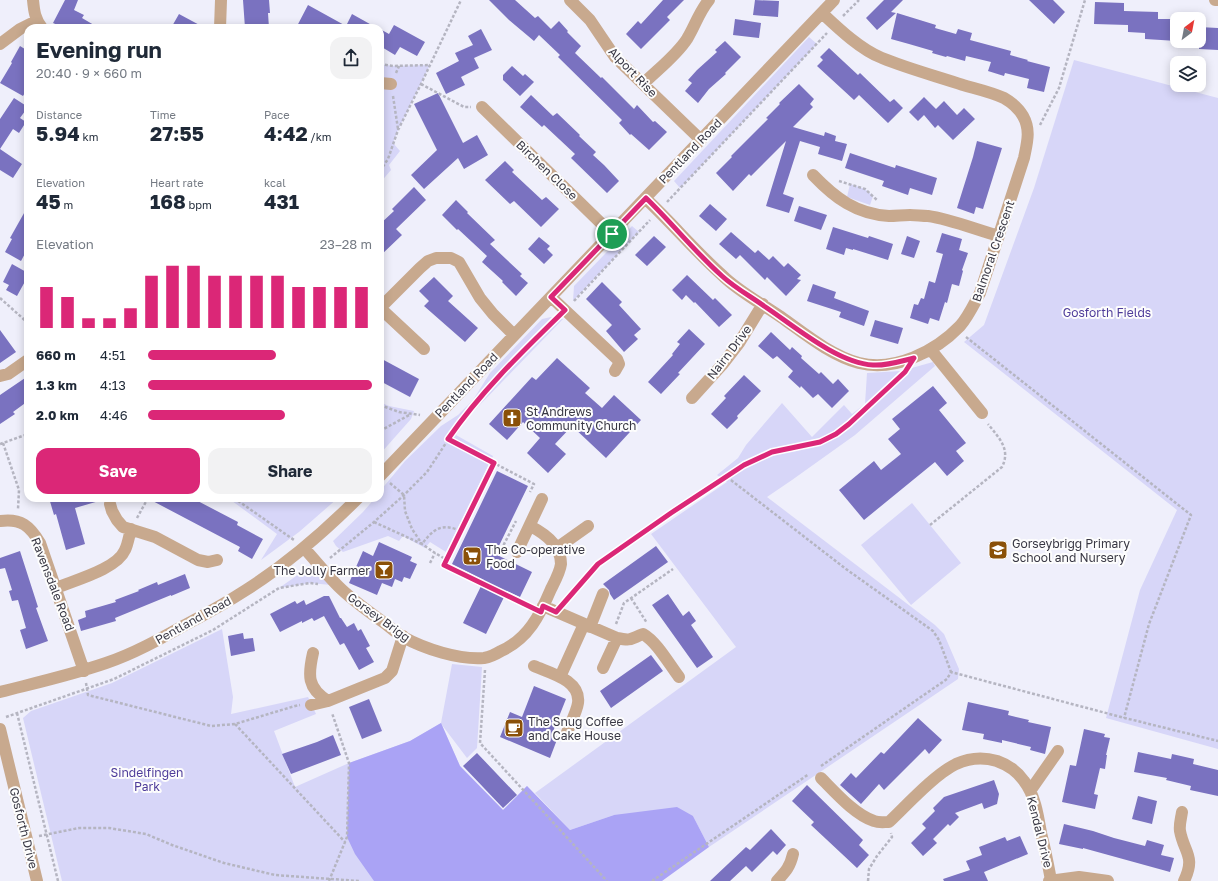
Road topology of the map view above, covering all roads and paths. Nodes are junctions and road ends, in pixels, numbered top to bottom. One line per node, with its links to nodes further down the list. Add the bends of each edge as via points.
1 (33, 0): 12 (street)
2 (221, 0): 13 (street)
3 (461, 0): 18 (path)
4 (570, 0): 21 (street, Alport Rise, via 590,20 615,57)
5 (709, 0): 21 (street, via 686,40)
6 (834, 0): 11 (street, Pentland Road)
7 (859, 0): 14 (path)
8 (1085, 0): 24 (path, via 1059,88 1039,127)
9 (1215, 0): 10 (street)
10 (1218, 0)
11 (822, 13): 14 (street, Balmoral Crescent); 25 (street, Pentland Road)
12 (39, 24)
13 (220, 24)
14 (835, 25): 24 (street, Balmoral Crescent, via 880,57 1005,98 1023,117); 30 (path)
15 (24, 28): 16 (street)
16 (0, 44)
17 (384, 65): 18 (path)
18 (430, 65): 20 (path)
19 (386, 83): 23 (path)
20 (421, 84): 22 (path, via 464,107); 23 (path)
21 (643, 84): 25 (street, Alport Rise)
22 (482, 107): 32 (street, Birchen Close)
23 (398, 130): 26 (path)
24 (1028, 138): 33 (street, Balmoral Crescent)
25 (701, 140): 29 (street, Pentland Road)
26 (384, 165)
27 (813, 175): 31 (street, via 847,204 860,210)
28 (836, 180): 31 (path, via 864,189 880,202)
29 (646, 198): 30 (street, Balmoral Crescent); 32 (street, Pentland Road)
30 (659, 210): 37 (street, Balmoral Crescent, via 722,276); 38 (path)
31 (891, 216): 33 (street, via 930,216)
32 (612, 234): 34 (street, Pentland Road)
33 (999, 236): 41 (street, Balmoral Crescent, via 980,293)
34 (551, 297): 38 (street); 42 (street, Pentland Road)
35 (0, 298): 40 (path)
36 (384, 304): 42 (street, via 428,261 451,258 459,262 480,298)
37 (763, 304): 45 (street, Balmoral Crescent, via 821,345 859,363 873,365); 49 (street, Nairn Drive, via 739,343)
38 (565, 310): 47 (street, via 617,358 619,364); 57 (path, via 508,366 459,422)
39 (384, 312): 43 (street)
40 (24, 319)
41 (956, 330): 44 (street, Balmoral Crescent); 110 (path, via 1191,515 1149,624)
42 (514, 335): 53 (street, Pentland Road)
43 (424, 348)
44 (930, 350): 45 (street, Balmoral Crescent); 51 (street)
45 (914, 358): 61 (path, via 905,372 836,434 820,442 772,452 744,465)
46 (24, 363): 48 (street, via 8,374)
47 (615, 371)
48 (0, 376)
49 (692, 398)
50 (384, 406): 52 (path)
51 (982, 413)
52 (411, 414): 53 (path); 55 (path)
53 (435, 417): 60 (street, Pentland Road)
54 (988, 424): 74 (path, via 1005,448 1006,460 1002,467)
55 (384, 429)
56 (24, 436): 58 (path)
57 (448, 439): 59 (path); 63 (path, via 427,472)
58 (2, 444): 72 (path, via 19,490)
59 (494, 463): 64 (path, via 534,484); 78 (path)
60 (384, 475)
61 (727, 477): 93 (path, via 598,564); 103 (path, via 846,569 933,631 940,640)
62 (384, 479): 63 (path)
63 (404, 496): 73 (path); 79 (path, via 405,511 412,529)
64 (528, 497)
65 (542, 499): 75 (street)
66 (146, 502): 77 (path)
67 (240, 502): 80 (path)
68 (354, 502): 80 (street, Pentland Road)
69 (110, 504): 77 (street, via 117,520 123,527)
70 (518, 517): 82 (path, via 501,550)
71 (0, 521): 72 (street)
72 (18, 521): 89 (street, Ravensdale Road, via 34,533 40,543)
73 (374, 522): 79 (path); 87 (path)
74 (930, 525)
75 (530, 526): 81 (street, via 543,532); 82 (street)
76 (588, 526): 81 (street)
77 (131, 529): 84 (street, via 155,536 198,560); 89 (street, via 125,551 118,560 108,567)
78 (461, 531): 79 (path, via 452,527 435,530); 85 (path)
79 (422, 544): 83 (path)
80 (304, 548): 87 (street, Gorsey Brigg); 102 (street, Pentland Road, via 258,582 203,616 139,649)
81 (557, 548): 92 (street, Gorsey Brigg, via 560,568)
82 (512, 552)
83 (435, 553): 85 (path); 86 (path)
84 (217, 560)
85 (447, 560): 92 (path, via 444,565)
86 (430, 563)
87 (320, 566): 95 (street, Gorsey Brigg, via 360,605)
88 (673, 569): 91 (path)
89 (56, 588): 102 (street, Ravensdale Road)
90 (603, 594): 94 (street)
91 (631, 598): 96 (path, via 652,630); 97 (path, via 624,603)
92 (542, 609): 93 (street); 99 (street, Gorsey Brigg, via 522,638 510,648)
93 (556, 612): 94 (street)
94 (587, 625): 97 (street); 104 (street)
95 (403, 636): 99 (street, Gorsey Brigg, via 442,653); 107 (street, via 392,671 385,678)
96 (648, 636): 97 (street, via 643,634 633,640); 105 (street)
97 (614, 637): 101 (street)
98 (313, 653): 107 (street, via 311,683 315,691)
99 (486, 658): 128 (path, via 480,743)
100 (534, 666): 104 (street)
101 (603, 668)
102 (84, 671): 106 (street, Pentland Road); 111 (path, via 88,695 211,726)
103 (951, 672): 110 (path); 116 (path, via 947,679)
104 (560, 677): 113 (street, via 571,683 578,696 578,704)
105 (679, 678)
106 (0, 692)
107 (328, 701): 108 (street); 122 (path, via 349,763)
108 (311, 705): 111 (path, via 295,706)
109 (18, 713): 120 (path)
110 (1124, 718): 114 (path)
111 (235, 724): 122 (path)
112 (0, 729): 121 (street, Gosforth Drive)
113 (566, 735)
114 (1218, 741)
115 (1058, 751): 117 (street)
116 (818, 772): 119 (street, via 865,817 882,823); 129 (path)
117 (1030, 791): 119 (street, Kendal Drive, via 1015,771 1004,764 992,759 967,760 943,772); 132 (street, Kendal Drive, via 1036,808)
118 (1182, 812): 134 (street, via 1180,832 1189,858)
119 (889, 822): 131 (path, via 892,837 869,868)
120 (46, 835): 121 (path); 124 (path, via 79,828 109,828 146,834 224,863 275,875); 126 (path)
121 (26, 839): 125 (street, Gosforth Drive)
122 (345, 842): 124 (path)
123 (793, 854): 130 (street, via 790,864)
124 (328, 880): 127 (path)
125 (37, 881)
126 (58, 881)
127 (359, 881)
128 (607, 881)
129 (652, 881)
130 (777, 881)
131 (868, 881)
132 (1050, 881): 133 (street, via 1079,877)
133 (1108, 881)
134 (1184, 881)

